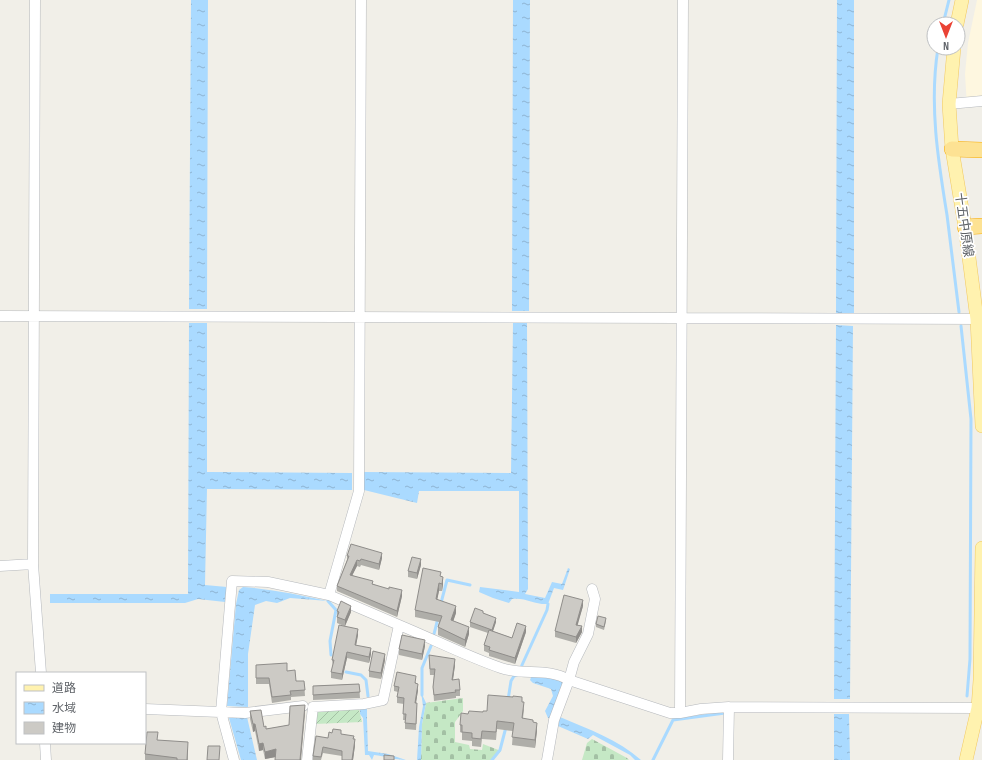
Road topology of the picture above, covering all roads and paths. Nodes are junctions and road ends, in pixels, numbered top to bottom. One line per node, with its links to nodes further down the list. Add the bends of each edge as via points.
1 (35, 0): 14 (street)
2 (361, 0): 15 (street)
3 (683, 0): 16 (street)
4 (962, 0): 5 (main road)
5 (959, 16)
6 (953, 56): 8 (main road, 十五中原線)
7 (982, 101): 8 (street)
8 (949, 104): 9 (main road, 十五中原線)
9 (952, 149): 10 (highway); 12 (main road, 十五中原線)
10 (982, 150)
11 (982, 226): 12 (highway)
12 (965, 227): 17 (main road, 十五中原線)
13 (0, 316): 14 (street)
14 (33, 316): 15 (street); 20 (street)
15 (359, 318): 16 (street); 23 (street, via 359,490)
16 (682, 318): 17 (street); 32 (street)
17 (979, 319): 18 (main road, 十五中原線)
18 (982, 426)
19 (982, 548): 29 (main road, via 982,647)
20 (34, 564): 21 (street); 25 (street)
21 (0, 566)
22 (592, 589): 26 (street, via 595,599 588,634 574,662)
23 (329, 595): 24 (street); 31 (street, via 268,582 232,581)
24 (400, 625): 26 (street, via 502,669 548,672); 27 (street, via 383,700 364,704)
25 (41, 672)
26 (569, 680): 32 (street, via 670,714); 37 (street, via 554,720)
27 (313, 707): 31 (street, via 299,706 245,713); 36 (street)
28 (729, 707): 29 (street); 32 (street); 38 (street)
29 (978, 708): 39 (main road)
30 (146, 709): 31 (street)
31 (220, 712): 35 (street)
32 (680, 713)
33 (45, 744): 34 (street)
34 (46, 760)
35 (234, 760)
36 (307, 760)
37 (547, 760)
38 (728, 760)
39 (966, 760)

